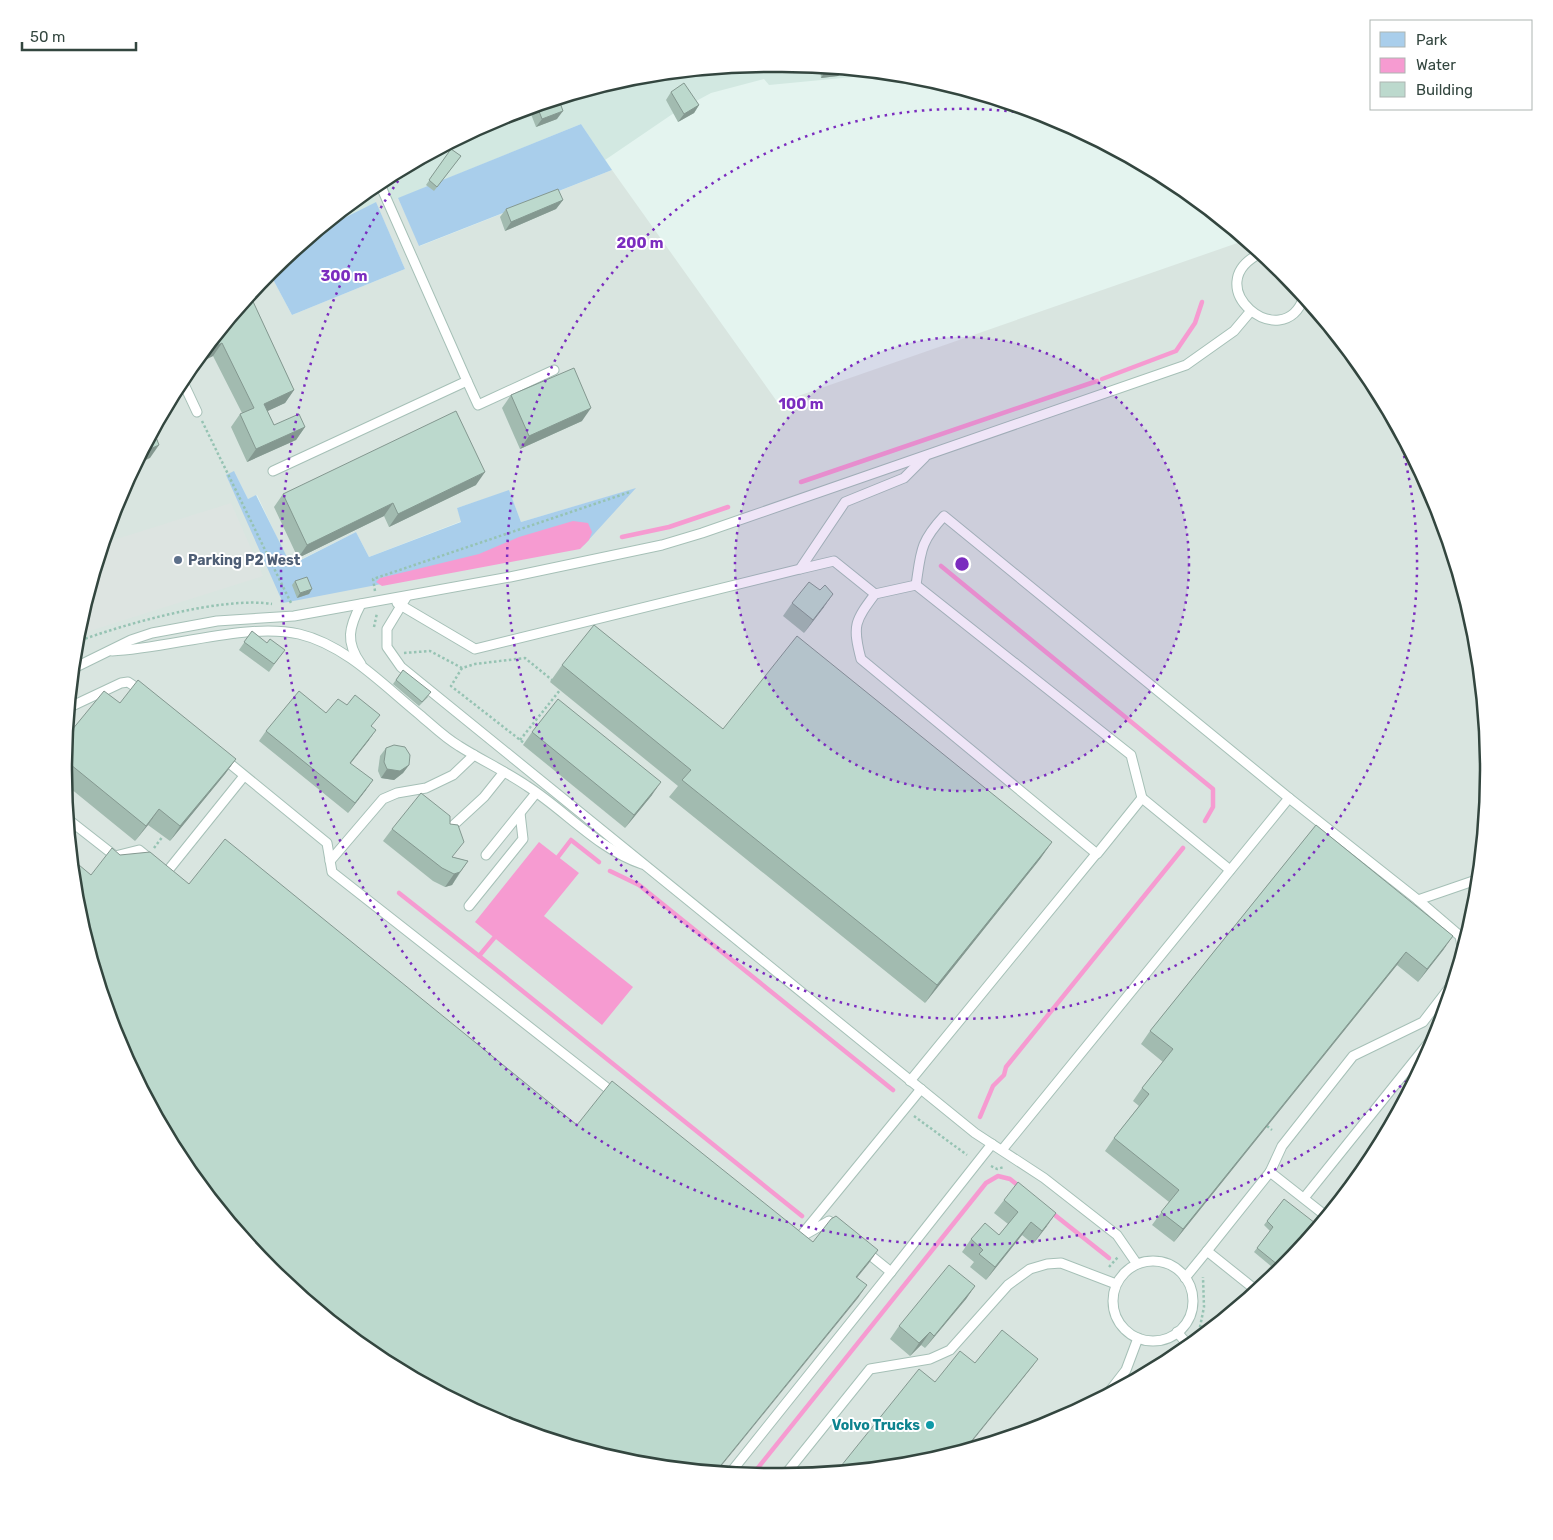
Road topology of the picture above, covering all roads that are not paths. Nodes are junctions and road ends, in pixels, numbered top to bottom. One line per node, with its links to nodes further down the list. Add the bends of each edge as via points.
1 (382, 190): 6 (lane)
2 (1255, 257): 4 (lane, via 1243,266 1238,276 1240,298)
3 (1300, 303): 4 (lane, via 1295,312 1285,318 1264,319)
4 (1250, 312): 9 (lane, via 1234,331 1186,365)
5 (554, 370): 6 (lane, via 478,405)
6 (468, 380): 10 (lane)
7 (186, 388): 8 (lane)
8 (198, 412)
9 (928, 455): 11 (lane, via 904,478 845,502); 14 (lane, via 662,545)
10 (273, 471)
11 (800, 569): 13 (lane, via 834,561); 17 (lane, via 476,649)
12 (916, 585): 13 (lane); 28 (lane, via 1131,755); 29 (lane, via 926,536 944,516)
13 (875, 594): 33 (lane, via 858,616 854,634 861,659)
14 (407, 596): 15 (lane); 17 (lane)
15 (390, 599): 16 (lane); 17 (lane)
16 (361, 604): 18 (lane, via 294,616 217,621 152,633); 20 (lane, via 350,630 350,646)
17 (402, 605): 36 (lane, via 387,630 387,647 401,667)
18 (106, 652): 19 (lane); 20 (lane, via 142,650 254,631 279,631 321,642)
19 (81, 665)
20 (366, 671): 24 (lane, via 457,745)
21 (152, 700): 22 (lane, via 128,682)
22 (76, 704)
23 (214, 750): 26 (lane)
24 (474, 755): 25 (lane); 35 (lane, via 453,775 426,788 383,799)
25 (504, 772): 27 (lane); 32 (lane, via 484,797)
26 (244, 776): 31 (lane, via 166,872 138,850 115,856); 35 (lane, via 327,843)
27 (536, 793): 30 (lane); 36 (lane, via 625,858)
28 (1142, 798): 33 (lane); 37 (lane)
29 (1289, 798): 37 (lane); 39 (lane)
30 (520, 813): 34 (lane); 40 (lane, via 523,839)
31 (75, 825)
32 (446, 832)
33 (1096, 854): 44 (lane)
34 (486, 855)
35 (330, 861): 46 (lane, via 332,872)
36 (648, 866): 44 (lane)
37 (1230, 870): 48 (lane)
38 (1471, 881): 39 (lane)
39 (1418, 900): 41 (lane)
40 (469, 906)
41 (1460, 937)
42 (1442, 998): 49 (lane, via 1423,1022 1353,1056 1282,1146)
43 (1419, 1054): 50 (lane)
44 (910, 1080): 45 (lane)
45 (921, 1090): 47 (lane); 54 (lane)
46 (620, 1098)
47 (992, 1144): 48 (lane); 58 (lane)
48 (1002, 1150): 57 (lane, via 1117,1235)
49 (1270, 1172): 50 (lane); 56 (lane)
50 (1304, 1198): 51 (lane)
51 (1322, 1212)
52 (791, 1232): 54 (lane)
53 (843, 1232): 54 (lane, via 829,1221)
54 (799, 1238)
55 (857, 1244): 58 (lane)
56 (1207, 1251): 59 (lane); 61 (lane)
57 (1137, 1264): 59 (lane, via 1164,1262); 60 (lane)
58 (891, 1272): 66 (lane)
59 (1185, 1278): 62 (lane, via 1191,1288 1192,1301 1186,1323)
60 (1116, 1284): 63 (lane, via 1114,1309 1122,1326); 67 (lane, via 1061,1263 1030,1269 1008,1285 950,1350 930,1359 870,1369)
61 (1251, 1287)
62 (1177, 1332): 63 (lane, via 1158,1340); 64 (lane)
63 (1138, 1338): 65 (lane, via 1126,1370)
64 (1184, 1340)
65 (1117, 1382)
66 (735, 1466)
67 (791, 1468)

